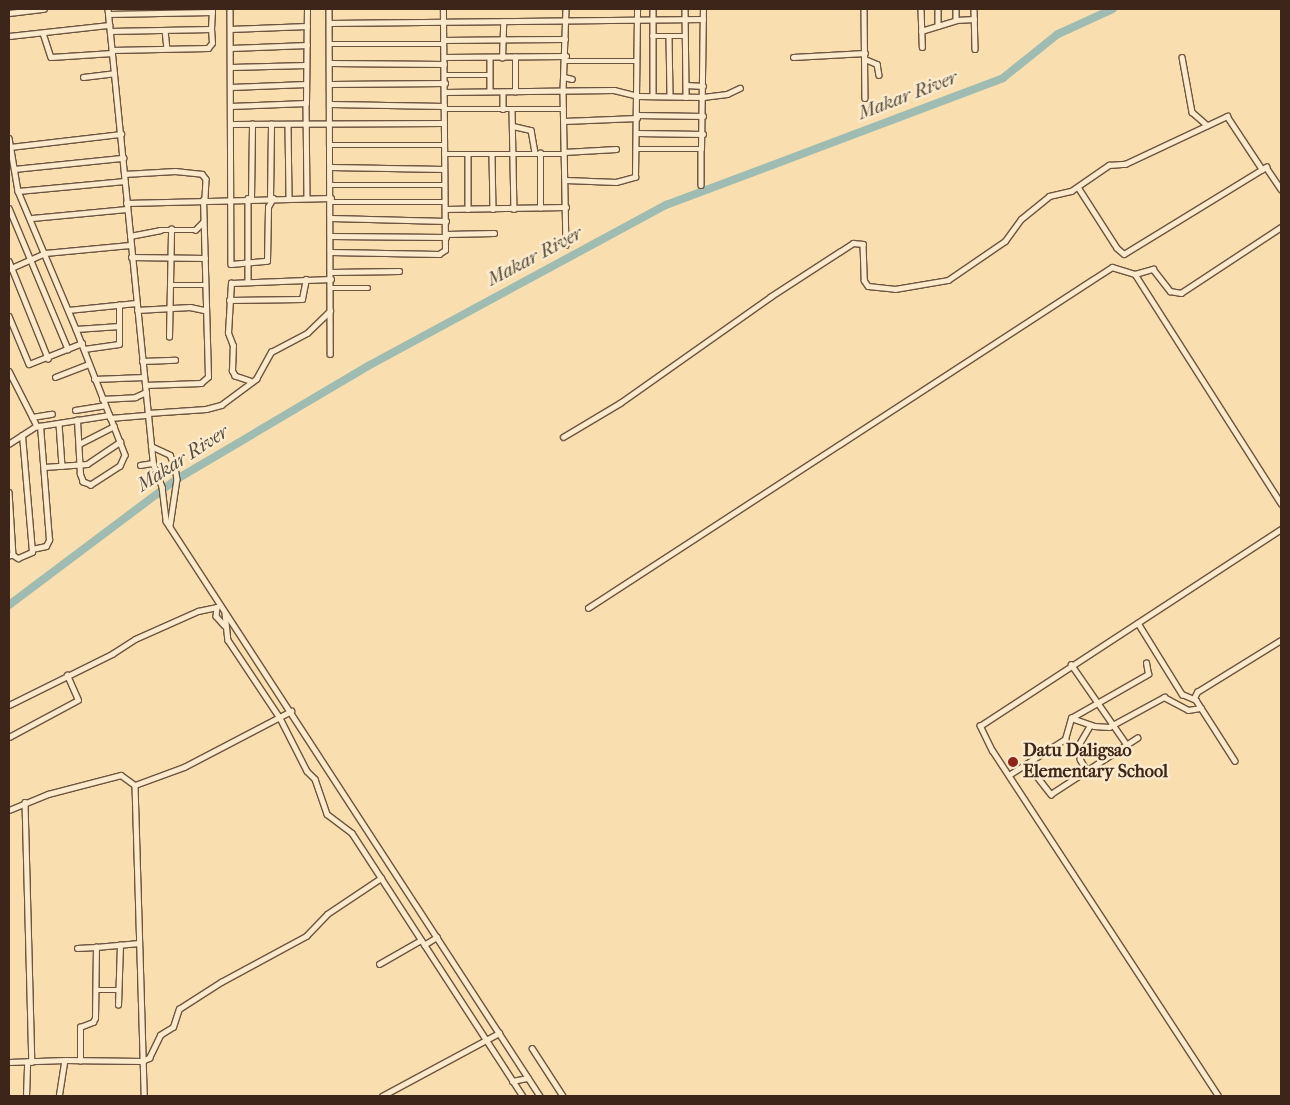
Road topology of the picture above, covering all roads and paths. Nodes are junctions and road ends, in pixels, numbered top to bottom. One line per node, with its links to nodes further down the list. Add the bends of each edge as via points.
1 (44, 9): 19 (street)
2 (230, 9): 33 (street)
3 (307, 9): 30 (street)
4 (329, 9): 29 (street)
5 (443, 9): 27 (street)
6 (566, 9): 22 (street)
7 (637, 9): 20 (street)
8 (653, 9): 23 (street)
9 (685, 9): 24 (street)
10 (703, 9): 21 (street)
11 (864, 9): 52 (street)
12 (921, 9): 36 (street)
13 (938, 9): 31 (street)
14 (956, 9): 25 (street)
15 (974, 9): 26 (street)
16 (212, 10): 18 (street); 34 (street)
17 (108, 11): 18 (street); 32 (street)
18 (128, 11)
19 (9, 13)
20 (637, 19): 22 (street); 23 (street); 60 (street)
21 (703, 19): 24 (street); 76 (street)
22 (566, 20): 28 (street); 42 (street)
23 (653, 20): 24 (street); 39 (street)
24 (686, 20): 40 (street)
25 (956, 20): 26 (street); 31 (street)
26 (974, 20): 50 (street)
27 (443, 22): 28 (street); 29 (street); 44 (street)
28 (502, 22): 43 (street)
29 (329, 23): 45 (street)
30 (307, 26): 33 (street); 46 (street)
31 (938, 26): 36 (street)
32 (110, 28): 35 (street); 37 (street); 51 (street)
33 (230, 28): 49 (street)
34 (211, 29): 35 (street); 48 (street, via 210,47)
35 (165, 30): 48 (street)
36 (921, 31): 47 (street)
37 (43, 33): 38 (street); 51 (street, via 51,58)
38 (9, 36)
39 (652, 36): 41 (street); 85 (street)
40 (685, 36): 41 (street); 75 (street)
41 (669, 37): 86 (street)
42 (566, 39): 43 (street); 59 (street)
43 (502, 41): 44 (street); 58 (street)
44 (443, 42): 45 (street); 53 (street)
45 (330, 44): 61 (street)
46 (307, 45): 49 (street); 63 (street)
47 (922, 47)
48 (167, 48): 51 (street)
49 (231, 48): 64 (street)
50 (975, 49)
51 (112, 51): 65 (street)
52 (865, 56): 56 (street); 68 (street, via 877,64); 89 (street)
53 (444, 57): 54 (street); 62 (street)
54 (490, 57): 58 (street); 67 (street)
55 (515, 57): 58 (street); 59 (street); 82 (street)
56 (793, 57)
57 (1182, 57): 107 (street, via 1192,112)
58 (502, 58)
59 (565, 59): 60 (street); 70 (street)
60 (638, 61): 84 (street)
61 (331, 63): 62 (street); 74 (street)
62 (444, 64): 66 (street)
63 (306, 65): 64 (street); 73 (street)
64 (231, 67): 77 (street)
65 (114, 73): 69 (street); 110 (street)
66 (444, 75): 67 (street); 72 (street)
67 (490, 75): 79 (street)
68 (879, 75)
69 (83, 77)
70 (564, 77): 71 (street); 83 (street)
71 (572, 79)
72 (444, 83): 74 (street); 80 (street)
73 (306, 84): 77 (street); 90 (street)
74 (331, 84): 91 (street)
75 (686, 85): 76 (street); 87 (street)
76 (703, 86): 88 (street)
77 (231, 87): 92 (street)
78 (740, 88): 88 (street, via 727,94)
79 (490, 91): 80 (street); 81 (street)
80 (444, 92): 93 (street)
81 (503, 92): 82 (street); 94 (street)
82 (515, 92): 83 (street)
83 (563, 92): 84 (street, via 614,90); 96 (street)
84 (638, 96): 85 (street); 97 (street)
85 (654, 96): 86 (street)
86 (670, 96): 87 (street)
87 (686, 97): 88 (street)
88 (703, 97): 98 (street)
89 (865, 98)
90 (306, 103): 92 (street); 105 (street)
91 (331, 104): 93 (street); 106 (street)
92 (231, 106): 101 (street)
93 (444, 107): 94 (street); 100 (street)
94 (503, 109): 95 (street)
95 (512, 109): 96 (street); 108 (street)
96 (564, 109): 99 (street)
97 (637, 116): 98 (street); 99 (street); 109 (street)
98 (703, 116): 111 (street)
99 (564, 121): 120 (street)
100 (444, 123): 106 (street); 114 (street)
101 (231, 124): 102 (street); 143 (street)
102 (252, 124): 103 (street); 140 (street)
103 (270, 124): 104 (street); 141 (street)
104 (288, 124): 105 (street); 142 (street)
105 (307, 124): 106 (street); 139 (street)
106 (331, 125): 113 (street)
107 (1207, 125): 129 (street, via 1227,116); 136 (street, via 1125,164 1109,164)
108 (513, 126): 119 (street, via 531,130); 124 (street)
109 (637, 133): 111 (street); 117 (street)
110 (121, 134): 115 (street); 125 (street)
111 (703, 134): 118 (street)
112 (9, 138): 115 (street)
113 (331, 145): 114 (street); 126 (street)
114 (444, 145): 121 (street)
115 (10, 147): 128 (street)
116 (616, 149): 120 (street)
117 (637, 150): 118 (street); 131 (street, via 636,174 630,181)
118 (701, 150): 135 (street)
119 (538, 153): 120 (street); 124 (street); 150 (street)
120 (564, 153): 131 (street)
121 (444, 154): 122 (street); 127 (street)
122 (468, 154): 123 (street); 152 (street)
123 (492, 154): 124 (street); 153 (street)
124 (514, 154): 154 (street)
125 (123, 158): 128 (street); 130 (street)
126 (331, 167): 127 (street); 133 (street)
127 (444, 168): 134 (street)
128 (14, 169): 138 (street)
129 (1262, 169): 136 (street, via 1126,254 1117,248); 137 (street, via 1266,167)
130 (124, 174): 132 (street); 144 (street, via 175,171 202,174 206,179)
131 (566, 180): 148 (street)
132 (125, 181): 138 (street); 147 (street)
133 (331, 185): 134 (street); 145 (street)
134 (445, 185): 146 (street)
135 (701, 185)
136 (1078, 187): 225 (street, via 1048,196 1021,219 1005,242 948,280 898,289 868,286 864,280 863,244 853,243 620,403)
137 (1281, 189)
138 (18, 191): 155 (street)
139 (307, 197): 142 (street); 145 (street)
140 (249, 198): 141 (street); 143 (street); 174 (street)
141 (272, 198): 142 (street); 174 (street, via 268,207 268,259)
142 (289, 198)
143 (230, 199): 144 (street); 174 (street, via 230,263)
144 (204, 200): 147 (street); 158 (street)
145 (331, 200): 146 (street); 156 (street)
146 (445, 202): 151 (street)
147 (127, 206): 155 (street); 163 (street)
148 (566, 207): 150 (street); 166 (street)
149 (9, 208): 172 (street)
150 (540, 208): 154 (street)
151 (445, 209): 152 (street); 157 (street)
152 (468, 209): 153 (street)
153 (492, 209): 154 (street)
154 (514, 209)
155 (32, 218): 168 (street)
156 (331, 218): 157 (street); 164 (street)
157 (446, 220): 162 (street)
158 (204, 222): 160 (street, via 195,230); 171 (street)
159 (1281, 227): 178 (street, via 1181,293 1170,291 1153,269)
160 (171, 229): 163 (street); 170 (street)
161 (494, 232): 162 (street)
162 (446, 235): 164 (street); 167 (street, via 445,250 439,254)
163 (130, 236): 165 (street)
164 (331, 236): 167 (street)
165 (130, 245): 168 (street); 169 (street)
166 (566, 245)
167 (331, 252): 176 (street)
168 (45, 253): 172 (street); 190 (street)
169 (131, 257): 170 (street); 187 (street)
170 (172, 258): 171 (street); 182 (street)
171 (205, 258): 183 (street)
172 (30, 260): 175 (street); 199 (street)
173 (9, 262): 175 (street)
174 (248, 264): 180 (street)
175 (10, 268): 201 (street)
176 (331, 272): 177 (street); 179 (street)
177 (399, 272)
178 (1134, 274): 237 (street); 245 (street, via 1117,267 1105,270 1009,337 804,465)
179 (331, 279): 181 (street); 184 (street)
180 (248, 280): 181 (street); 186 (street, via 231,283)
181 (306, 280): 186 (street, via 302,299)
182 (170, 285): 183 (street); 189 (street)
183 (205, 285): 192 (street)
184 (331, 288): 185 (street); 193 (street)
185 (368, 288)
186 (228, 300): 210 (street, via 232,371 235,376)
187 (136, 303): 188 (street); 191 (street)
188 (119, 305): 190 (street); 195 (street)
189 (167, 309): 191 (street); 192 (street); 197 (street)
190 (68, 310): 196 (street)
191 (137, 310): 203 (street)
192 (204, 310): 211 (street, via 206,380)
193 (331, 310): 200 (street); 210 (street, via 307,333 271,352 258,377)
194 (9, 316): 201 (street, via 29,364)
195 (119, 326): 196 (street); 198 (street, via 120,340 116,346)
196 (76, 329): 198 (street)
197 (169, 337)
198 (83, 346): 199 (street); 204 (street)
199 (68, 349): 201 (street)
200 (330, 354)
201 (48, 358)
202 (175, 360): 203 (street)
203 (142, 361): 207 (street)
204 (89, 364): 206 (street); 209 (street)
205 (9, 371): 208 (street)
206 (54, 377)
207 (144, 377): 209 (street); 211 (street)
208 (10, 379): 219 (street)
209 (94, 379): 213 (street)
210 (250, 381): 217 (street, via 232,398 214,407)
211 (145, 385): 212 (street)
212 (146, 392): 213 (street, via 135,397); 217 (street)
213 (102, 399): 214 (street)
214 (105, 405): 215 (street); 218 (street)
215 (75, 410)
216 (52, 414): 219 (street)
217 (148, 414): 218 (street); 229 (street)
218 (110, 416): 220 (street); 223 (street)
219 (32, 417): 222 (street)
220 (77, 420): 221 (street); 228 (street)
221 (59, 424): 222 (street); 232 (street)
222 (38, 426): 224 (street); 234 (street)
223 (114, 426): 226 (street); 228 (street)
224 (22, 435): 227 (street); 242 (street)
225 (563, 437)
226 (120, 442): 233 (street); 233 (street, via 124,461 96,482 89,485 83,482)
227 (9, 444)
228 (79, 444): 233 (street)
229 (151, 446): 230 (street); 239 (street, via 170,455 175,467)
230 (153, 463): 231 (street); 239 (street, via 162,487)
231 (140, 465)
232 (62, 466): 233 (street); 234 (street)
233 (80, 466)
234 (44, 467): 242 (street, via 49,540 46,546)
235 (9, 492): 236 (street)
236 (9, 498): 238 (street)
237 (1281, 503)
238 (10, 517): 241 (street)
239 (170, 527): 244 (street)
240 (1281, 529): 247 (street)
241 (10, 535): 243 (street)
242 (32, 549): 243 (street, via 26,556 18,558)
243 (11, 555)
244 (219, 606): 246 (street); 248 (street, via 216,616); 252 (street, via 194,612)
245 (588, 608)
246 (225, 613): 248 (street); 257 (street)
247 (1138, 623): 251 (street); 253 (street, via 1182,694 1187,699)
248 (224, 625): 258 (street, via 234,648)
249 (1281, 640): 253 (street, via 1197,692)
250 (1146, 663): 254 (street, via 1148,674)
251 (1071, 664): 254 (street); 270 (street, via 980,726)
252 (67, 675): 255 (street); 263 (street, via 78,700)
253 (1194, 698): 256 (street)
254 (1096, 703): 259 (street); 261 (street)
255 (9, 705)
256 (1201, 708): 261 (street, via 1188,710 1164,696); 267 (street)
257 (291, 711): 258 (street); 275 (street)
258 (280, 718): 271 (street, via 184,767); 274 (street, via 307,771 316,781 327,814 349,829)
259 (1071, 718): 260 (street); 262 (street)
260 (1090, 725): 261 (street); 265 (street)
261 (1111, 726): 266 (street)
262 (1068, 735): 265 (street); 268 (street)
263 (9, 737)
264 (1137, 738): 266 (street)
265 (1078, 742): 269 (street, via 1078,755)
266 (1127, 745): 269 (street)
267 (1235, 760)
268 (1025, 765): 269 (street, via 1050,794); 270 (street)
269 (1086, 770)
270 (1009, 775): 302 (street)
271 (135, 785): 272 (street, via 121,775); 277 (street)
272 (25, 802): 273 (street); 292 (street)
273 (9, 810)
274 (381, 878): 276 (street); 290 (street, via 327,914 306,936 180,1009 174,1027 160,1034 152,1054)
275 (436, 937): 276 (street); 285 (street)
276 (422, 942): 281 (street); 286 (street)
277 (139, 943): 278 (street); 290 (street)
278 (120, 945): 279 (street); 283 (street)
279 (96, 947): 280 (street); 282 (street)
280 (77, 948)
281 (379, 964)
282 (96, 990): 283 (street); 289 (street, via 95,1021 80,1027)
283 (118, 990): 284 (street)
284 (118, 1004)
285 (498, 1033): 286 (street); 293 (street)
286 (485, 1040): 294 (street); 298 (street)
287 (532, 1048): 301 (street)
288 (65, 1060): 289 (street); 292 (street); 296 (street)
289 (80, 1061): 290 (street)
290 (142, 1061): 297 (street)
291 (9, 1062): 292 (street)
292 (30, 1062): 295 (street)
293 (528, 1078): 294 (street); 300 (street)
294 (512, 1081): 299 (street)
295 (26, 1096)
296 (59, 1096)
297 (144, 1096)
298 (382, 1096)
299 (523, 1096)
300 (540, 1096)
301 (563, 1096)
302 (1218, 1096)

